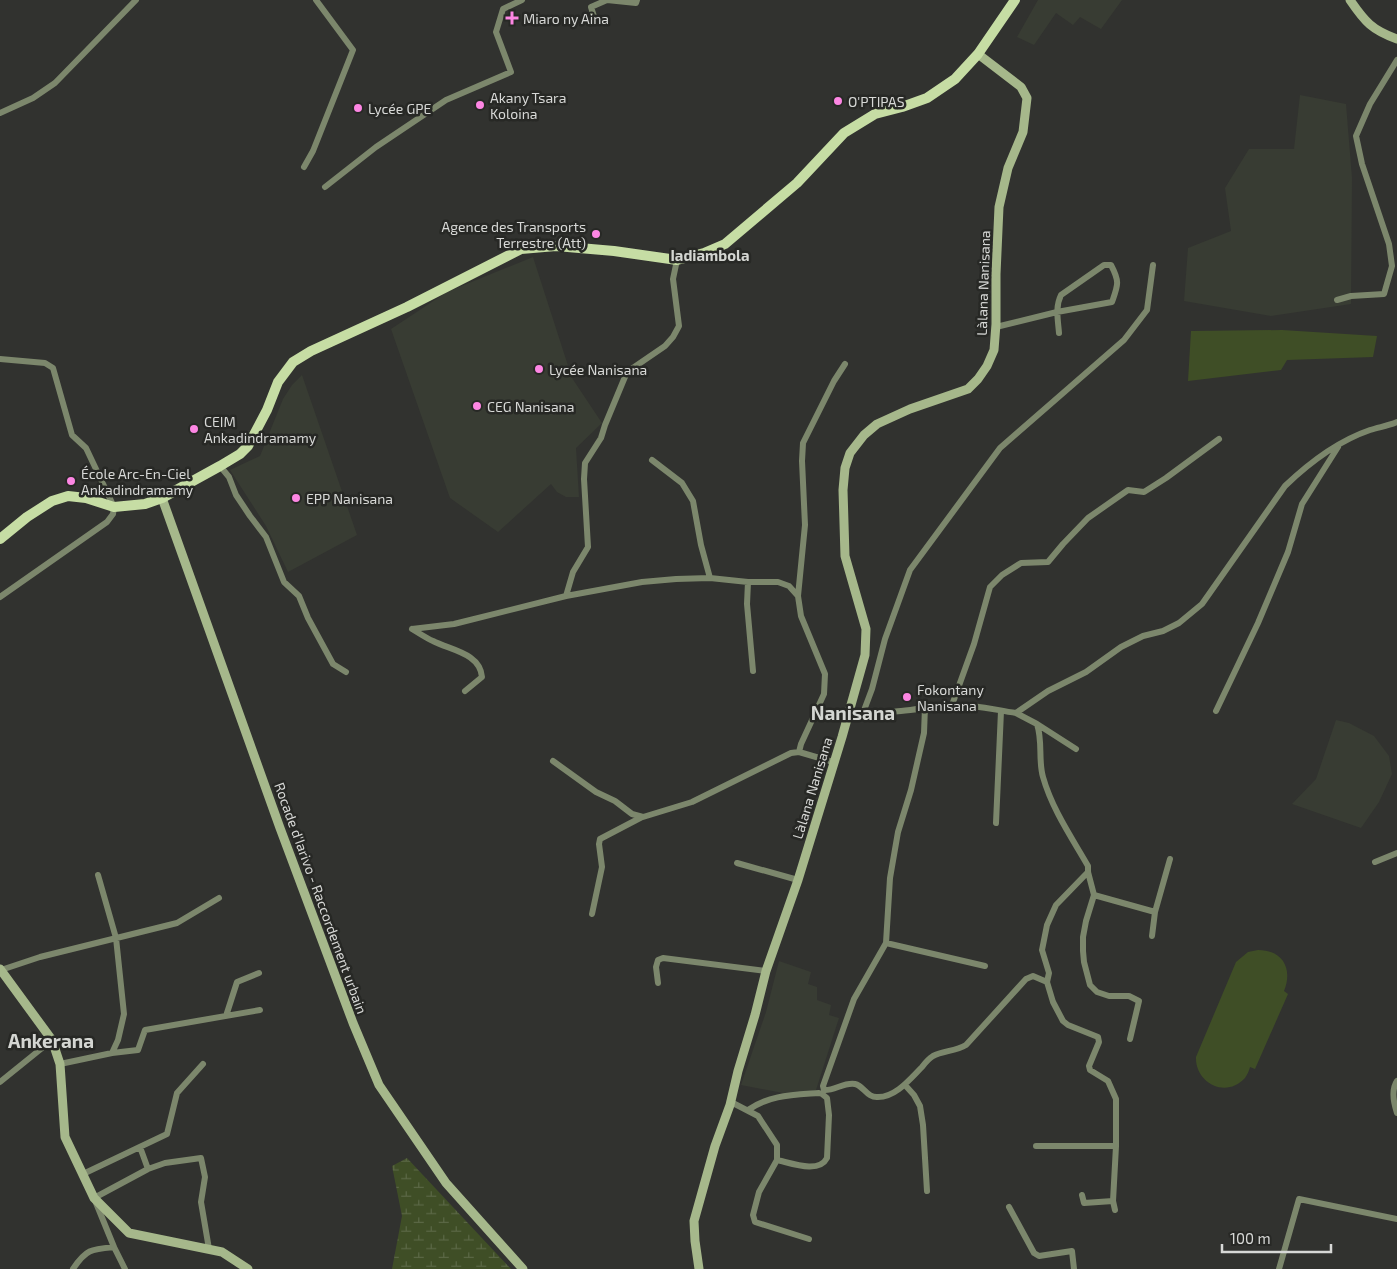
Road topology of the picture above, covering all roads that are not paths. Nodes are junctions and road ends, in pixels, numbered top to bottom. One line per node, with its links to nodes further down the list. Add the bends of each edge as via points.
1 (136, 0): 11 (street, via 55,83 33,98)
2 (316, 0): 12 (street, via 354,50)
3 (522, 0): 13 (street, via 503,9 496,32 511,72 446,100 376,147)
4 (637, 0): 7 (street, via 636,3 607,0 591,7)
5 (1015, 0): 9 (main road)
6 (1350, 0): 8 (street, via 1364,20 1380,33)
7 (596, 24)
8 (1397, 39)
9 (978, 54): 14 (main road, via 955,78 927,98 875,114 844,134 796,183 725,244); 18 (street, Làlana Nanisana, via 1021,87 1027,98 1023,132 1008,168 999,206)
10 (1397, 60): 16 (street, via 1370,104 1356,136 1389,244 1392,266 1384,294)
11 (0, 113)
12 (304, 167)
13 (325, 187)
14 (677, 260): 26 (main road, via 556,246 521,249 407,307 311,350 294,362 278,382 248,446); 33 (street, via 674,279 679,326 665,346 627,372 600,438 585,463 588,547 573,572)
15 (1153, 265): 43 (street, via 1147,310 1124,340 1000,448 910,570)
16 (1337, 300)
17 (1057, 312): 17 (street, via 1112,302 1118,278 1110,265 1104,265 1061,295); 18 (street); 19 (street)
18 (996, 327): 44 (street, Làlana Nanisana, via 994,350 987,366 968,389 877,424 850,453 843,490 845,556 866,629 865,655)
19 (1059, 333)
20 (0, 359): 28 (street, via 45,364 53,368 72,435 86,448)
21 (845, 364): 34 (street, via 803,442 805,525)
22 (1397, 422): 24 (street, via 1370,430)
23 (1219, 439): 38 (street, via 1144,492 1128,490 1088,518 1048,562 1021,563 990,587)
24 (1338, 446): 41 (street, via 1302,504 1284,561); 42 (street, via 1313,461 1285,486 1202,604 1179,623 1121,647 1086,672 1048,691)
25 (652, 460): 30 (street, via 682,483 693,501)
26 (220, 466): 27 (main road); 36 (street, via 266,537 284,582 299,596 334,664)
27 (162, 498): 28 (main road, via 145,504); 104 (street, Rocade d'Iarivo - Raccordement urbain, via 280,828 379,1085 446,1183)
28 (114, 507): 29 (main road, via 68,496 52,501); 32 (street, via 107,522)
29 (0, 539)
30 (710, 578): 31 (street); 33 (street, via 642,582)
31 (748, 582): 34 (street, via 778,582 789,586); 35 (street, via 746,604)
32 (0, 596)
33 (566, 596): 37 (street, via 454,624 412,629 473,659 481,669 482,677)
34 (798, 596): 47 (street, via 800,616 824,674 824,694)
35 (754, 671)
36 (346, 672)
37 (465, 691)
38 (952, 704): 39 (street); 40 (street)
39 (926, 707): 43 (street); 65 (street, via 924,733 896,841)
40 (1001, 711): 42 (street); 51 (street)
41 (1216, 711)
42 (1016, 713): 45 (street)
43 (862, 714): 44 (street)
44 (848, 717): 49 (street, Làlana Nanisana)
45 (1037, 724): 46 (street); 56 (street, via 1042,775 1051,802 1088,866)
46 (1076, 749)
47 (800, 752): 49 (street); 50 (street, via 782,757 692,802)
48 (553, 761): 50 (street, via 596,792 632,814)
49 (833, 762): 58 (street, Làlana Nanisana)
50 (643, 817): 62 (street, via 599,841 602,867)
51 (996, 823)
52 (1397, 853): 54 (street)
53 (1170, 859): 61 (street)
54 (1374, 862)
55 (737, 863): 58 (street)
56 (1088, 872): 59 (street); 71 (street, via 1056,905 1047,925 1042,950 1049,973)
57 (98, 875): 64 (street)
58 (798, 880): 68 (street, Làlana Nanisana)
59 (1094, 895): 61 (street); 74 (street, via 1083,937 1084,962 1090,985 1097,992 1129,996 1139,1001)
60 (219, 898): 64 (street, via 177,922)
61 (1156, 912): 63 (street)
62 (592, 914)
63 (1152, 936)
64 (116, 938): 67 (street); 76 (street, via 124,1014)
65 (886, 943): 66 (street); 81 (street, via 854,999 823,1086 828,1091 856,1084 870,1096 878,1097)
66 (985, 966)
67 (0, 969): 75 (street)
68 (766, 971): 70 (street, via 663,958 658,960 656,967); 82 (street, Làlana Nanisana)
69 (259, 973): 73 (street, via 237,982)
70 (658, 982)
71 (1047, 982): 81 (street, via 1034,976 1026,979 966,1045 930,1057); 87 (street, via 1063,1021 1098,1037 1089,1066 1090,1070 1108,1081 1116,1100)
72 (260, 1010): 73 (street)
73 (226, 1016): 76 (street, via 145,1030 138,1050)
74 (1130, 1039)
75 (52, 1040): 77 (street); 80 (street)
76 (112, 1053): 77 (street)
77 (60, 1064): 90 (street, via 65,1137)
78 (203, 1064): 85 (street, via 177,1093 167,1134)
79 (1397, 1081): 84 (street, via 1394,1085)
80 (0, 1082)
81 (905, 1085): 91 (street, via 920,1106)
82 (731, 1102): 83 (street); 105 (street, Làlana Nanisana, via 694,1221)
83 (748, 1110): 88 (street, via 758,1116 777,1144); 88 (street, via 772,1098 818,1093 827,1098 826,1162 812,1166)
84 (1397, 1113)
85 (140, 1146): 89 (street); 90 (street)
86 (1036, 1146): 87 (street)
87 (1116, 1146): 94 (street)
88 (777, 1160): 98 (street, via 759,1192 754,1220)
89 (148, 1169): 93 (street); 100 (street, via 201,1158 205,1177 201,1202)
90 (83, 1174): 93 (street)
91 (928, 1191)
92 (1082, 1195): 94 (street, via 1084,1203)
93 (94, 1198): 99 (street); 100 (street, via 129,1233)
94 (1113, 1201): 96 (street)
95 (1009, 1207): 106 (street, via 1034,1253 1040,1256 1072,1251)
96 (1115, 1210)
97 (1397, 1219): 107 (street, via 1299,1198)
98 (809, 1239)
99 (114, 1247): 101 (street, via 92,1249); 102 (street)
100 (209, 1249): 103 (street, via 222,1252)
101 (73, 1269)
102 (125, 1269)
103 (248, 1269)
104 (523, 1269)
105 (699, 1269)
106 (1074, 1269)
107 (1278, 1269)

